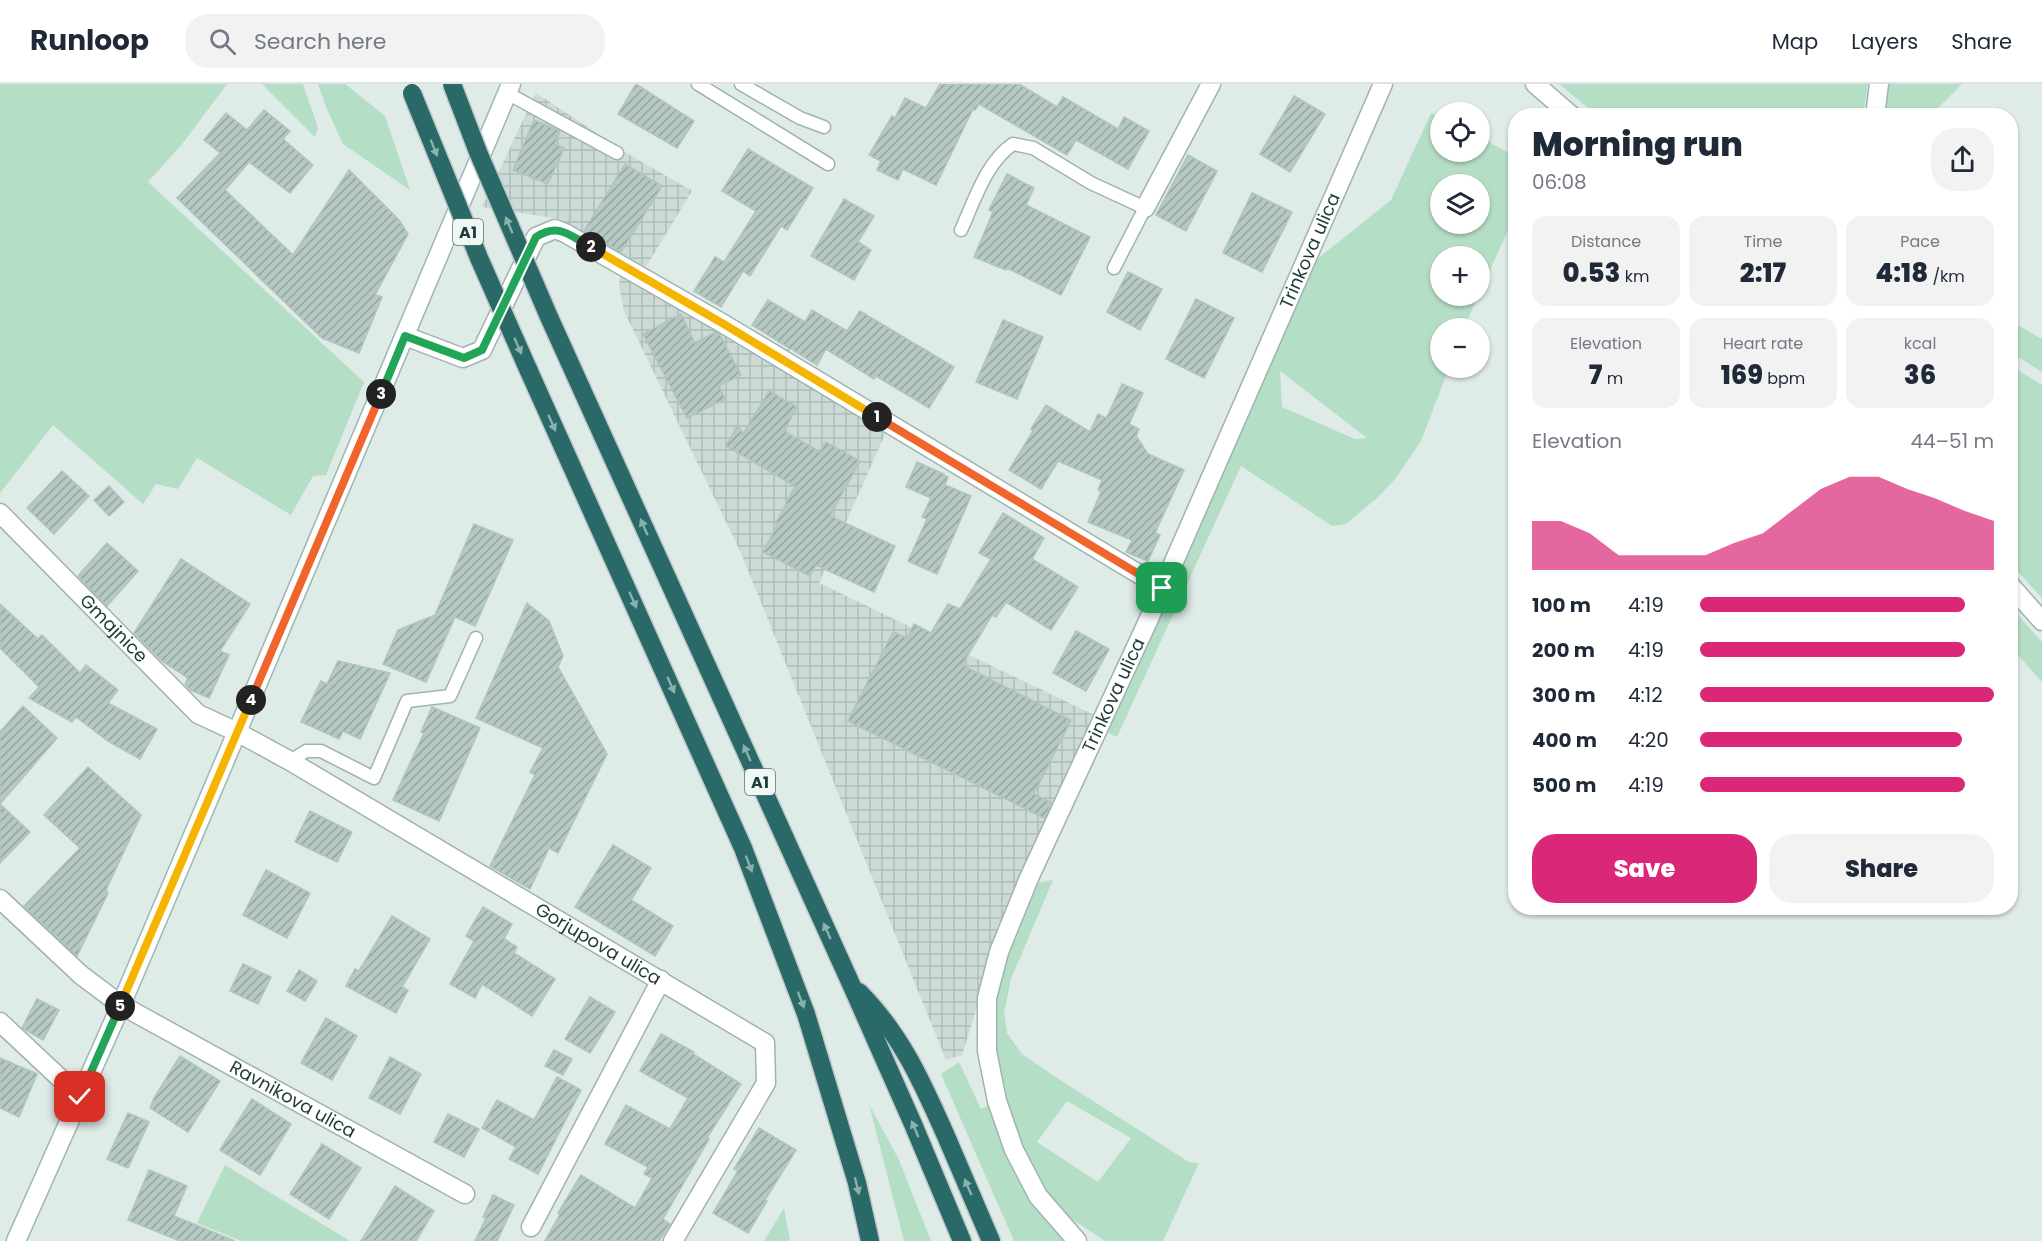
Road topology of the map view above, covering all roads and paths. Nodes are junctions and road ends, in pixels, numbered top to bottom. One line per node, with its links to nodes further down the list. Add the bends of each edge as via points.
1 (452, 84): 28 (highway, A1, one-way to 1, bridge, via 549,317)
2 (698, 84): 14 (lane)
3 (741, 84): 12 (lane)
4 (1211, 84): 15 (street)
5 (1383, 84): 20 (street, Trinkova ulica)
6 (1535, 84): 10 (street)
7 (1879, 84): 11 (street)
8 (411, 89): 36 (highway, A1, one-way to 36, bridge, via 470,237 743,848 806,1014)
9 (509, 89): 13 (lane); 18 (street)
10 (1563, 108)
11 (1876, 108)
12 (824, 128)
13 (617, 153)
14 (828, 164)
15 (1145, 208): 16 (lane, via 1091,183 1033,148 1013,144 1003,151 988,173); 17 (lane)
16 (961, 230)
17 (1114, 268)
18 (405, 336): 20 (street, via 464,358 482,350 536,237 555,229 722,323); 24 (street)
19 (0, 513): 24 (street, Gmajnice, via 198,714)
20 (1162, 588): 39 (street, Trinkova ulica, via 1029,878 999,952 987,998 987,1051 997,1101 1014,1150 1038,1196)
21 (2018, 594): 22 (street)
22 (2042, 621)
23 (476, 638): 25 (lane, via 450,696 407,701 374,778 321,751 306,751)
24 (237, 732): 25 (street, Gorjupova ulica); 29 (street)
25 (290, 761): 27 (street, Gorjupova ulica)
26 (0, 899): 29 (street, Ravnikova ulica, via 81,975)
27 (661, 980): 33 (street); 35 (street, Gorjupova ulica, via 765,1044 766,1083)
28 (851, 984): 37 (highway, A1, one-way to 28); 38 (highway, one-way to 28, via 918,1073 883,1018)
29 (121, 1005): 31 (street); 32 (street, Ravnikova ulica)
30 (0, 1022): 31 (street)
31 (80, 1097): 34 (street)
32 (465, 1194)
33 (531, 1227)
34 (16, 1241)
35 (673, 1241)
36 (870, 1241)
37 (962, 1241)
38 (991, 1241)
39 (1077, 1241)

